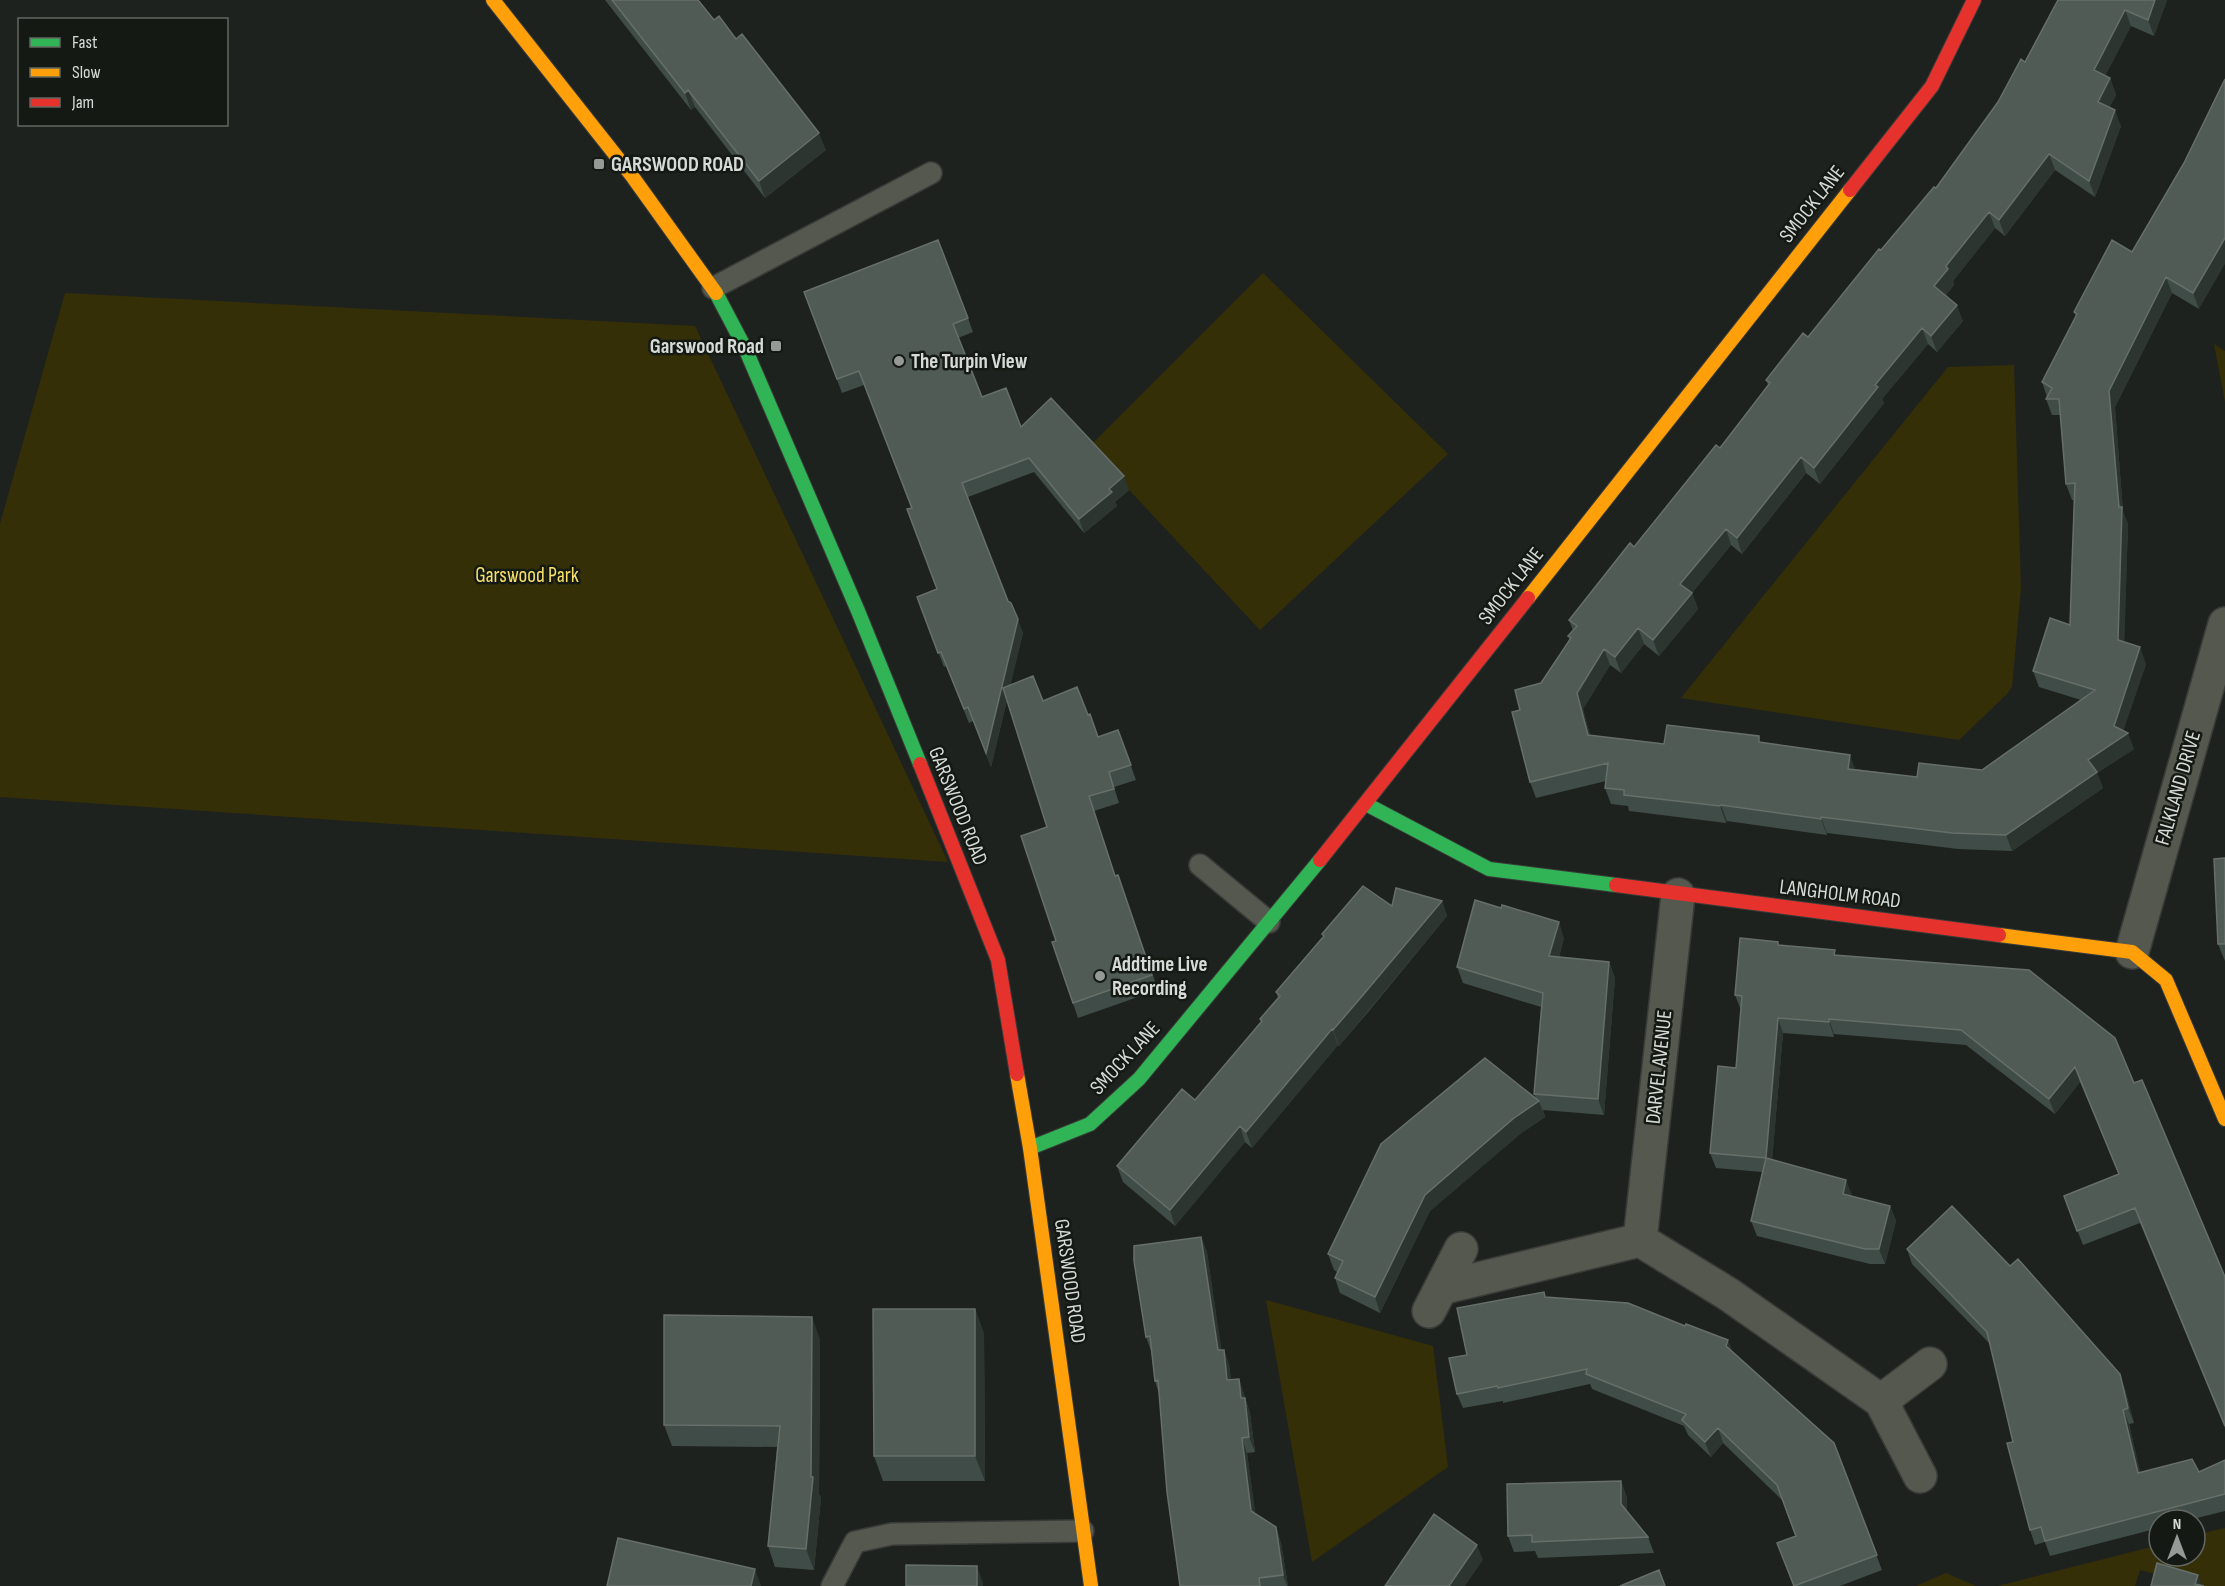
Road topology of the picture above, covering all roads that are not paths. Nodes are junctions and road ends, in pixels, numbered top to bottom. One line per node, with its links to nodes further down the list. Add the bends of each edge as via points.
1 (493, 0): 4 (street, GARSWOOD ROAD, via 632,176)
2 (1974, 0): 6 (street, SMOCK LANE, via 1932,86)
3 (931, 173): 4 (lane)
4 (713, 288): 12 (street, GARSWOOD ROAD, via 745,348 858,611 998,960)
5 (2224, 629): 10 (street, FALKLAND DRIVE)
6 (1366, 804): 8 (street, LANGHOLM ROAD, via 1489,869); 9 (street, SMOCK LANE)
7 (1200, 865): 9 (lane)
8 (1678, 895): 10 (street, LANGHOLM ROAD); 13 (street, DARVEL AVENUE)
9 (1269, 921): 12 (street, SMOCK LANE, via 1139,1079 1090,1124)
10 (2132, 952): 11 (street, via 2166,980)
11 (2225, 1119)
12 (1030, 1148): 18 (street, GARSWOOD ROAD)
13 (1640, 1240): 14 (street, via 1435,1299); 16 (street, via 1728,1294)
14 (1461, 1250)
15 (1930, 1364): 16 (street)
16 (1881, 1401): 17 (street)
17 (1920, 1476)
18 (1083, 1532): 19 (lane, via 892,1534 855,1542); 20 (street, GARSWOOD ROAD)
19 (832, 1586)
20 (1091, 1586)

